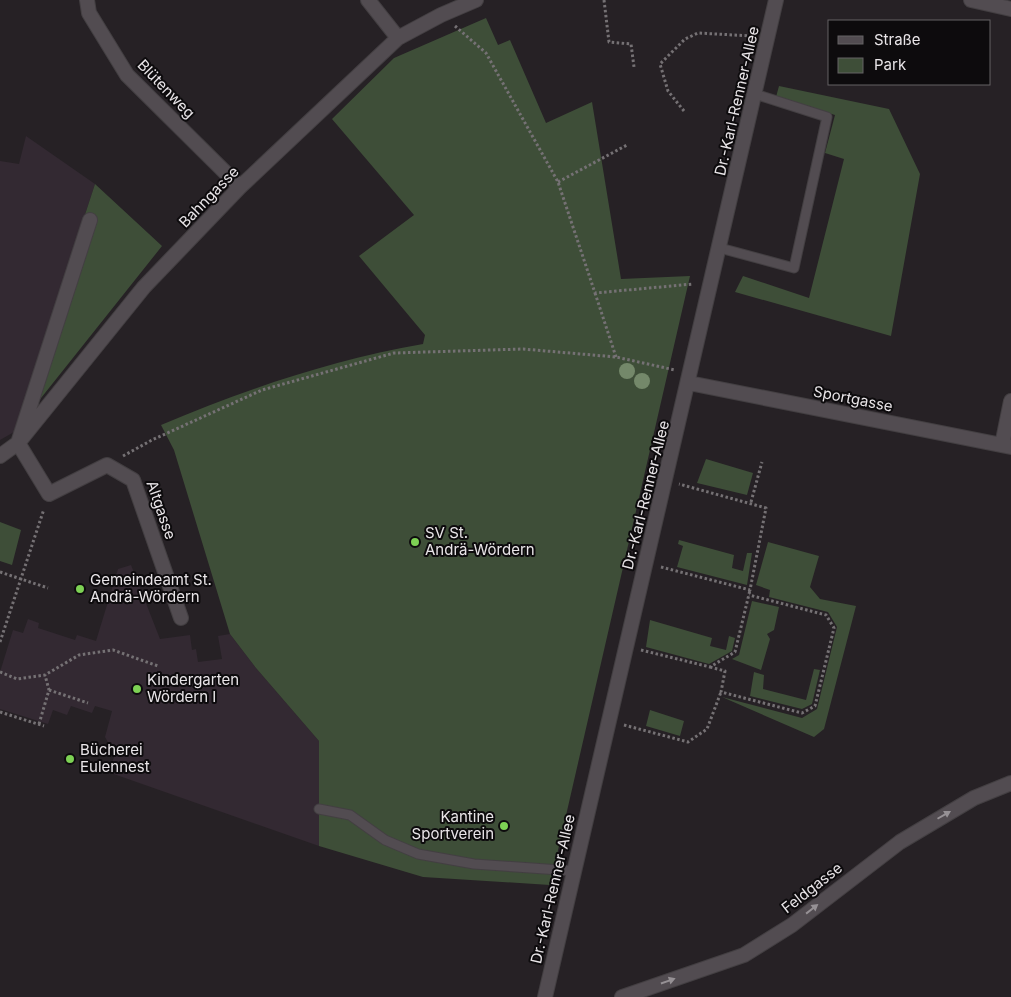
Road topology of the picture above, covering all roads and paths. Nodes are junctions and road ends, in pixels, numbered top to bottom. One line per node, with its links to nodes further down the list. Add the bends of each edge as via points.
1 (87, 0): 16 (street, Blütenweg, via 89,13 127,75)
2 (368, 0): 10 (street)
3 (476, 0): 8 (street, Bahngasse)
4 (604, 0): 11 (path, via 610,42 631,44)
5 (776, 0): 9 (street, Dr.-Karl-Renner-Allee)
6 (971, 0): 7 (street)
7 (1011, 9)
8 (441, 15): 10 (street, Bahngasse); 15 (path, via 486,53)
9 (768, 36): 12 (street, Dr.-Karl-Renner-Allee); 13 (path, via 698,33 684,39 660,64 668,91)
10 (398, 38): 16 (street, Bahngasse)
11 (634, 67)
12 (755, 94): 18 (street, Dr.-Karl-Renner-Allee); 18 (lane, via 827,117 794,268)
13 (684, 111)
14 (627, 145): 15 (path)
15 (558, 182): 20 (path)
16 (240, 187): 24 (street, Bahngasse, via 144,287)
17 (90, 220): 24 (street)
18 (720, 248): 19 (street, Dr.-Karl-Renner-Allee)
19 (712, 282): 20 (path); 22 (street, Dr.-Karl-Renner-Allee)
20 (595, 292): 21 (path)
21 (616, 357): 22 (path); 28 (path, via 524,349 394,353 262,390 152,440)
22 (690, 379): 25 (street, Sportgasse); 29 (street, Dr.-Karl-Renner-Allee)
23 (1011, 401): 25 (street)
24 (18, 443): 26 (street, Bahngasse); 30 (street)
25 (1007, 446)
26 (0, 456)
27 (762, 462): 31 (path)
28 (108, 465): 30 (street); 38 (street, Altgasse, via 133,480)
29 (666, 481): 31 (path); 32 (street, Dr.-Karl-Renner-Allee)
30 (48, 494): 34 (path)
31 (751, 502): 36 (path, via 767,510)
32 (646, 563): 36 (path); 40 (street, Dr.-Karl-Renner-Allee)
33 (0, 572): 34 (path)
34 (20, 580): 35 (path); 39 (path)
35 (48, 588)
36 (750, 590): 37 (path)
37 (749, 595): 42 (path, via 735,652); 46 (path, via 826,615 830,621 834,628 815,706 802,712)
38 (181, 618)
39 (0, 642)
40 (626, 646): 42 (path); 49 (street, Dr.-Karl-Renner-Allee)
41 (158, 666): 44 (path, via 114,650 79,655)
42 (710, 667): 46 (path, via 725,670)
43 (0, 672): 44 (path, via 17,679)
44 (45, 675): 45 (path)
45 (49, 690): 47 (path); 50 (path)
46 (721, 692): 49 (path, via 707,729 688,742)
47 (88, 703)
48 (0, 712): 50 (path)
49 (609, 721): 54 (street, Dr.-Karl-Renner-Allee)
50 (39, 724): 51 (path)
51 (44, 726)
52 (1011, 783): 56 (street, Feldgasse, one-way to 52, via 744,955 792,925 900,842 974,798)
53 (319, 809): 54 (lane, via 350,815 385,840 418,854 474,864)
54 (574, 871): 55 (street, Dr.-Karl-Renner-Allee)
55 (545, 997)
56 (622, 997)

